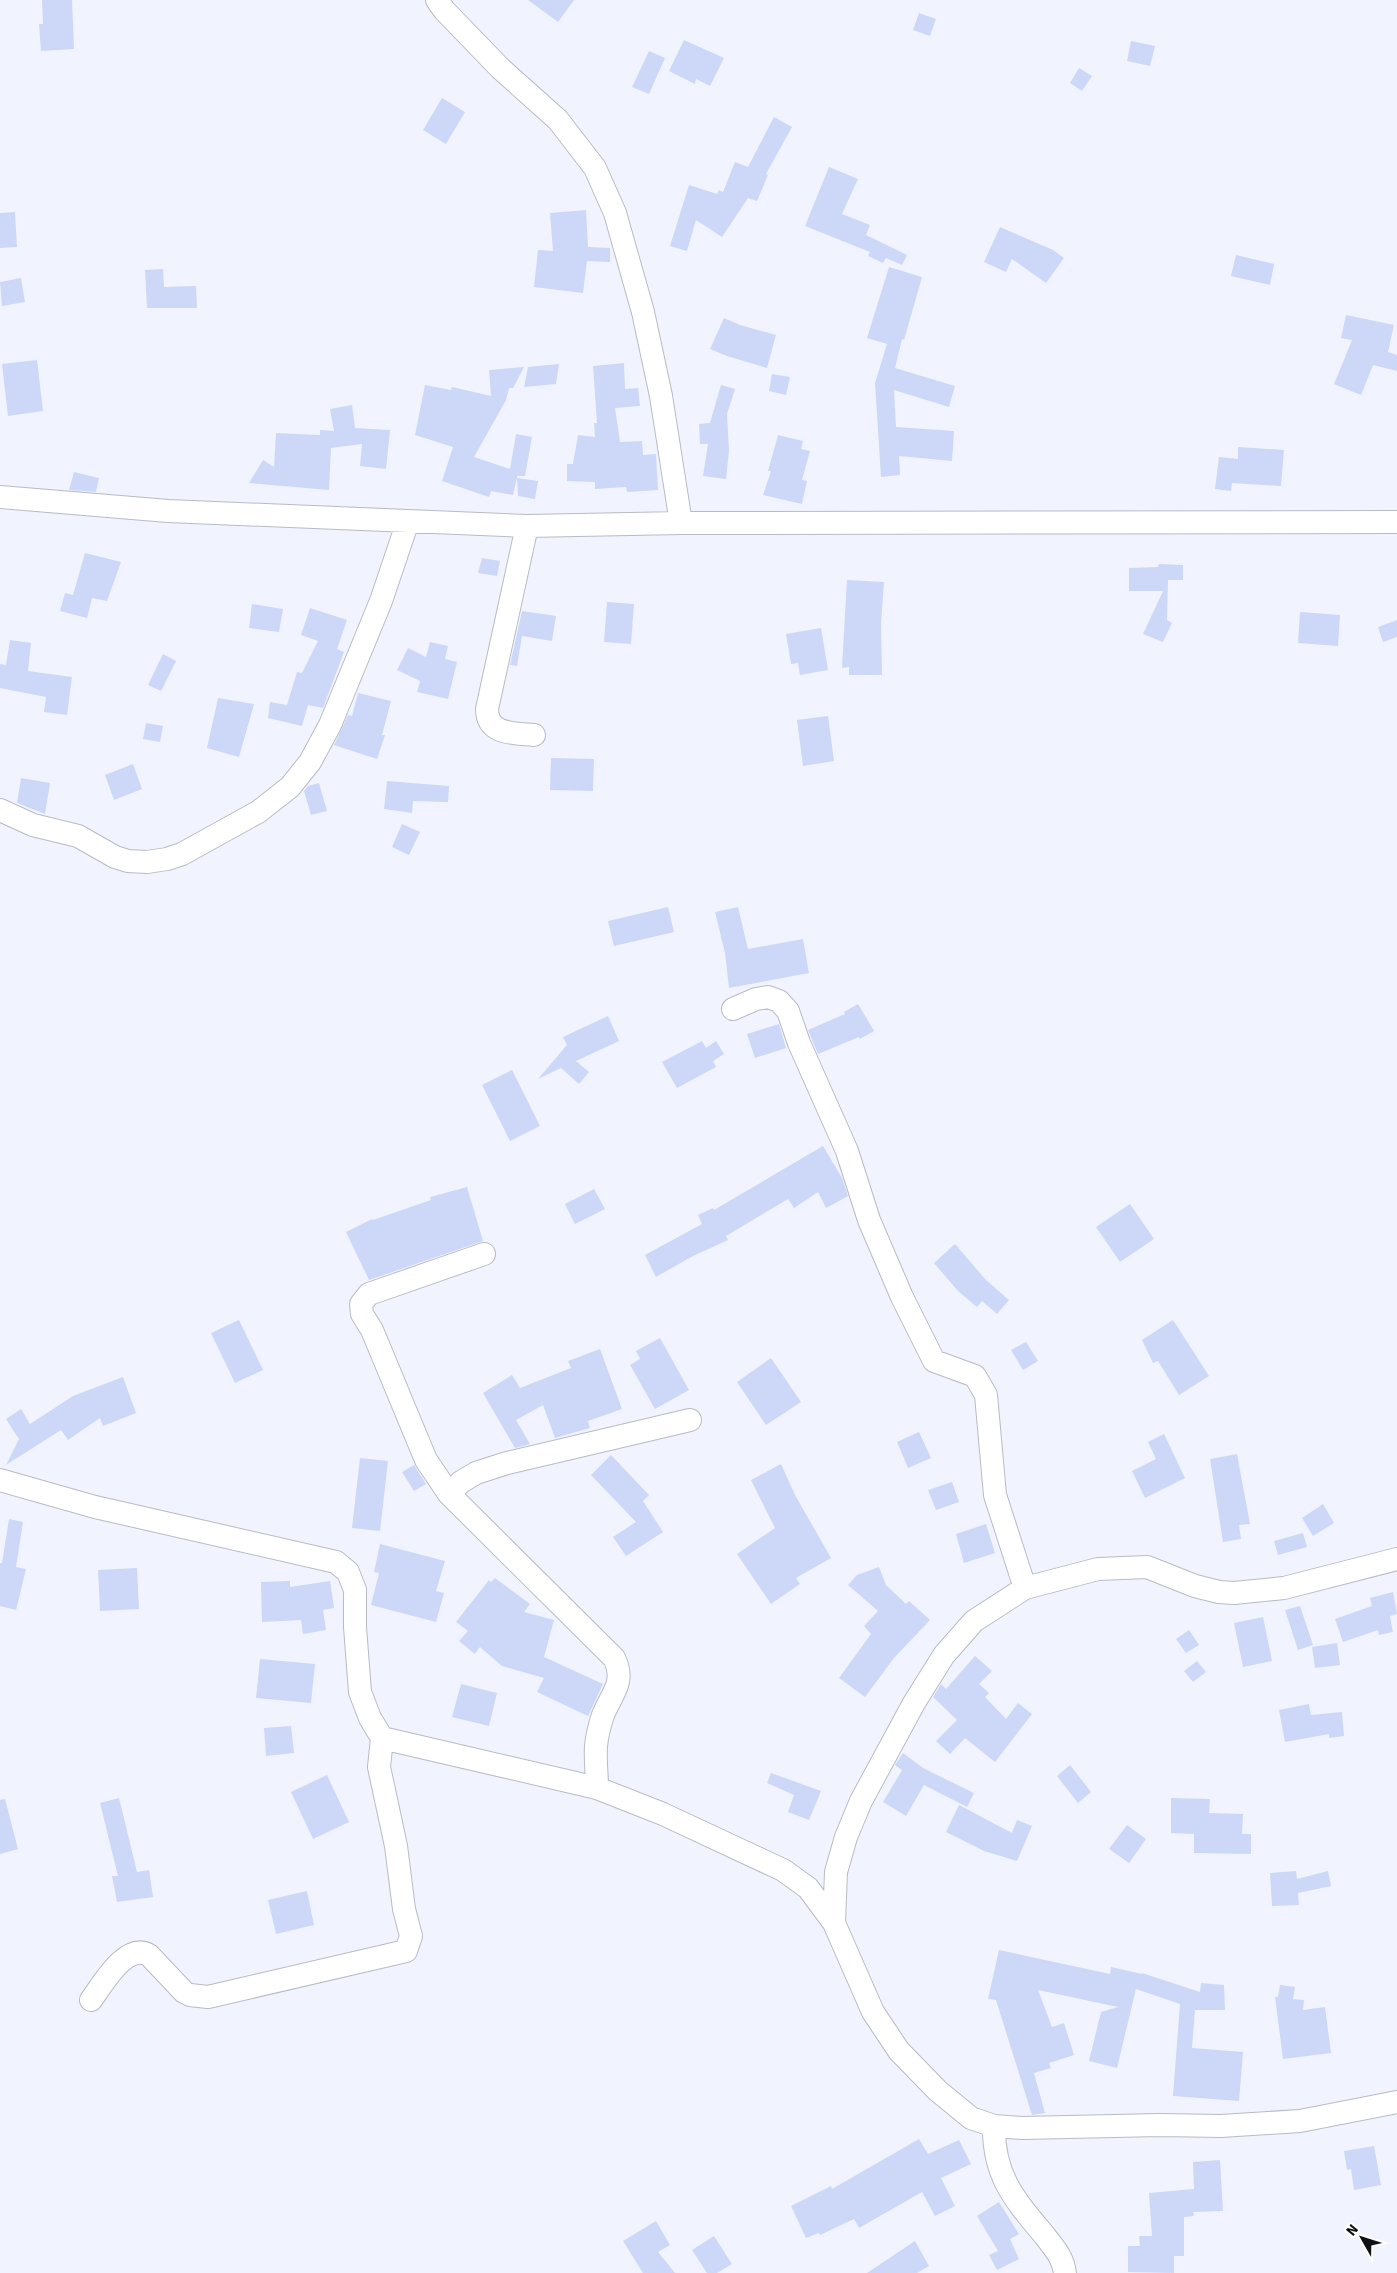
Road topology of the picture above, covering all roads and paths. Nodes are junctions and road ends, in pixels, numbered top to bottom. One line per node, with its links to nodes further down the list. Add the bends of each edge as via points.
1 (437, 0): 5 (street, via 500,68 558,120 595,168 615,213 643,312)
2 (0, 497): 3 (street, via 168,511)
3 (408, 521): 6 (street); 8 (street, via 381,601 330,725 310,762 290,787 258,812 182,854 168,860 147,862 116,857 78,836 33,825)
4 (1397, 522): 5 (street)
5 (682, 523): 6 (street)
6 (527, 526): 7 (street, via 487,719 493,728 506,733)
7 (534, 735)
8 (0, 810)
9 (733, 1009): 15 (street, via 768,997 779,1001 788,1011 846,1151 869,1220 934,1361 975,1376 986,1394 995,1495)
10 (484, 1254): 13 (street, via 370,1294 361,1304 362,1314 392,1376 426,1460)
11 (690, 1420): 13 (street, via 507,1463 476,1473)
12 (0, 1480): 16 (street, via 95,1507 343,1566 355,1590 360,1692)
13 (449, 1494): 17 (street, via 614,1658 620,1676 603,1716 596,1746)
14 (1397, 1559): 15 (street, via 1284,1588 1234,1593 1195,1586 1147,1567 1098,1570)
15 (1025, 1588): 18 (street, via 974,1621 944,1655 914,1703 861,1801 846,1837 836,1872)
16 (382, 1738): 17 (street); 19 (street, via 379,1767 411,1936 406,1951 208,1997 184,1992 149,1955 134,1952 109,1974)
17 (598, 1788): 18 (street, via 663,1814 783,1870 808,1888)
18 (834, 1923): 21 (street, via 873,2012 899,2051 938,2092 971,2118)
19 (91, 2000)
20 (1397, 2102): 21 (street, via 1300,2121 1221,2126)
21 (994, 2126): 22 (street, via 994,2148 1004,2182 1061,2257)
22 (1066, 2273)

